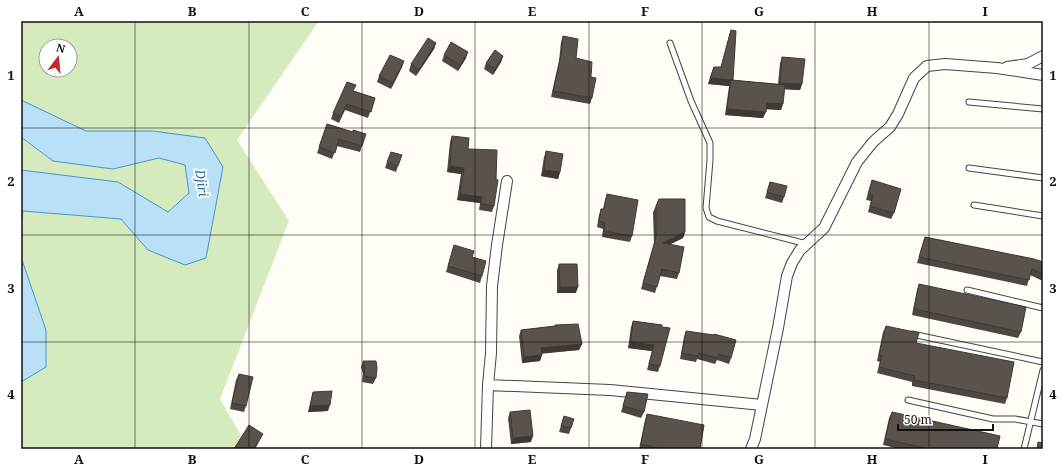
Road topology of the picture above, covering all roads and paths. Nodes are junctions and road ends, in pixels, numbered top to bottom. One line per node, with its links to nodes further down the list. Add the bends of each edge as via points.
1 (670, 43): 12 (lane, via 691,101 710,143 706,208 709,217)
2 (1043, 56): 3 (street, via 1028,64)
3 (997, 68): 4 (street); 12 (street, via 945,64 927,66 914,78 890,128 873,142 857,162 824,228)
4 (1043, 75)
5 (969, 102): 6 (lane)
6 (1043, 109)
7 (969, 168): 8 (lane)
8 (1043, 178)
9 (507, 181): 18 (street, via 492,286)
10 (974, 205): 11 (lane)
11 (1043, 216)
12 (807, 244): 20 (street, via 800,250 787,276)
13 (967, 290): 14 (lane)
14 (1043, 308)
15 (907, 333): 16 (lane)
16 (1043, 362)
17 (1043, 370): 21 (lane)
18 (488, 385): 20 (street, via 610,390); 23 (street)
19 (908, 400): 21 (lane, via 993,419)
20 (762, 405): 24 (street)
21 (1031, 421): 22 (lane); 25 (lane)
22 (1043, 424)
23 (486, 449)
24 (751, 449)
25 (1024, 449)

